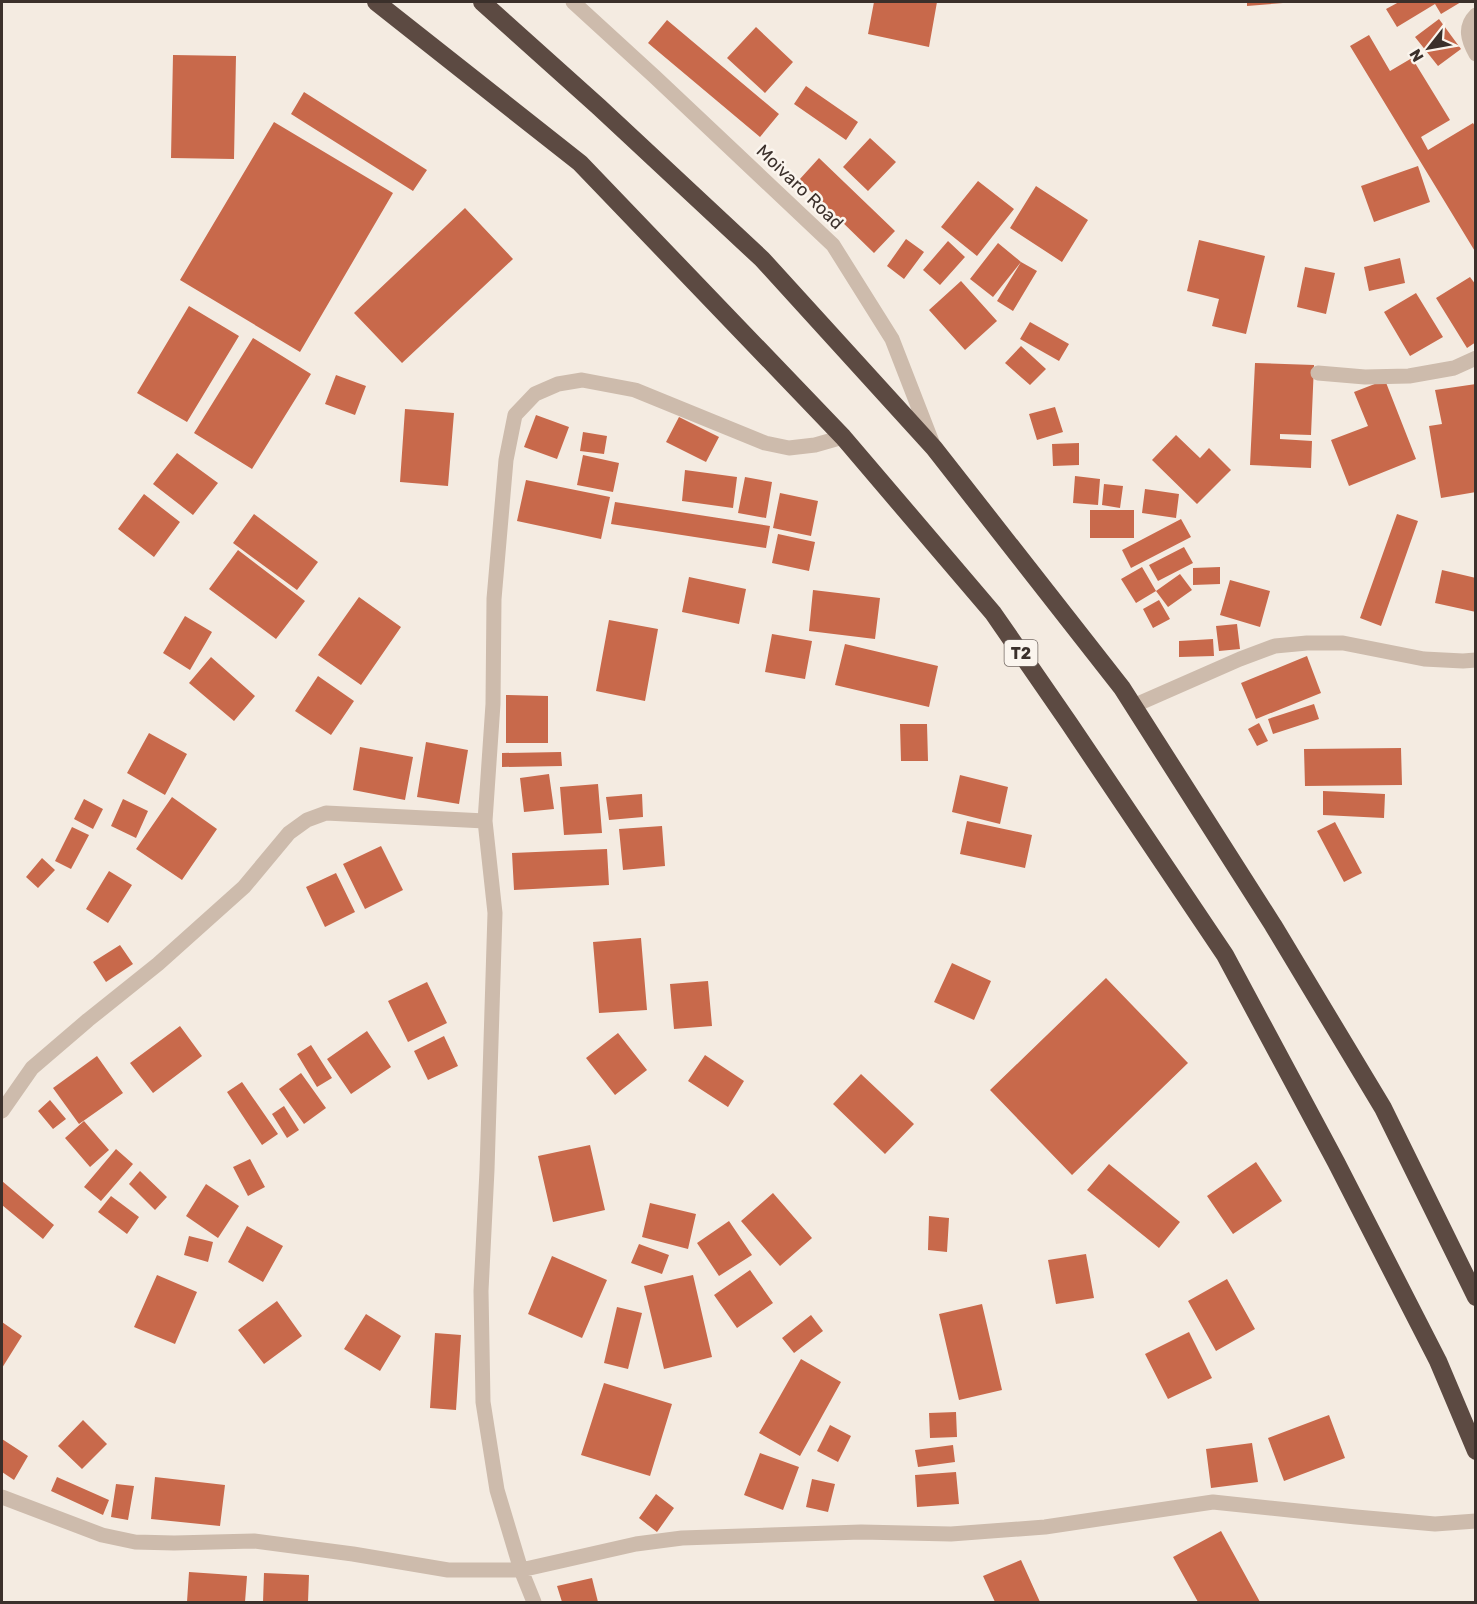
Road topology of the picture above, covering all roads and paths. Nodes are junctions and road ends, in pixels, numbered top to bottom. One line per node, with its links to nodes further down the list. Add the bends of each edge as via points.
1 (376, 2): 8 (highway, T2, via 580,163)
2 (482, 2): 9 (highway, via 762,259)
3 (573, 2): 9 (street, Moivaro Road, via 833,245 892,339)
4 (1476, 15): 5 (street, via 1467,32)
5 (1476, 54)
6 (1476, 358): 7 (street, via 1454,368 1409,376)
7 (1318, 373)
8 (843, 437): 12 (street, via 789,448 734,431 635,390 582,380 558,384 535,394 515,415 506,460 494,599 493,704); 15 (highway, T2, via 993,614 1224,955 1438,1361)
9 (934, 448): 11 (highway)
10 (1476, 660): 11 (street, via 1424,659 1342,643 1275,646)
11 (1133, 706): 14 (highway, via 1273,925 1383,1108)
12 (485, 821): 13 (street, via 326,813 307,820 289,833 244,887 32,1068); 18 (street, via 495,913 481,1291 483,1402 497,1490)
13 (2, 1112)
14 (1476, 1297)
15 (1476, 1451)
16 (2, 1497): 18 (street, via 102,1535 135,1542 254,1541 448,1570)
17 (1476, 1521): 18 (street, via 1435,1524 1213,1502 1045,1527 951,1534 861,1532 682,1538 636,1544)
18 (521, 1570): 19 (street)
19 (534, 1602)

